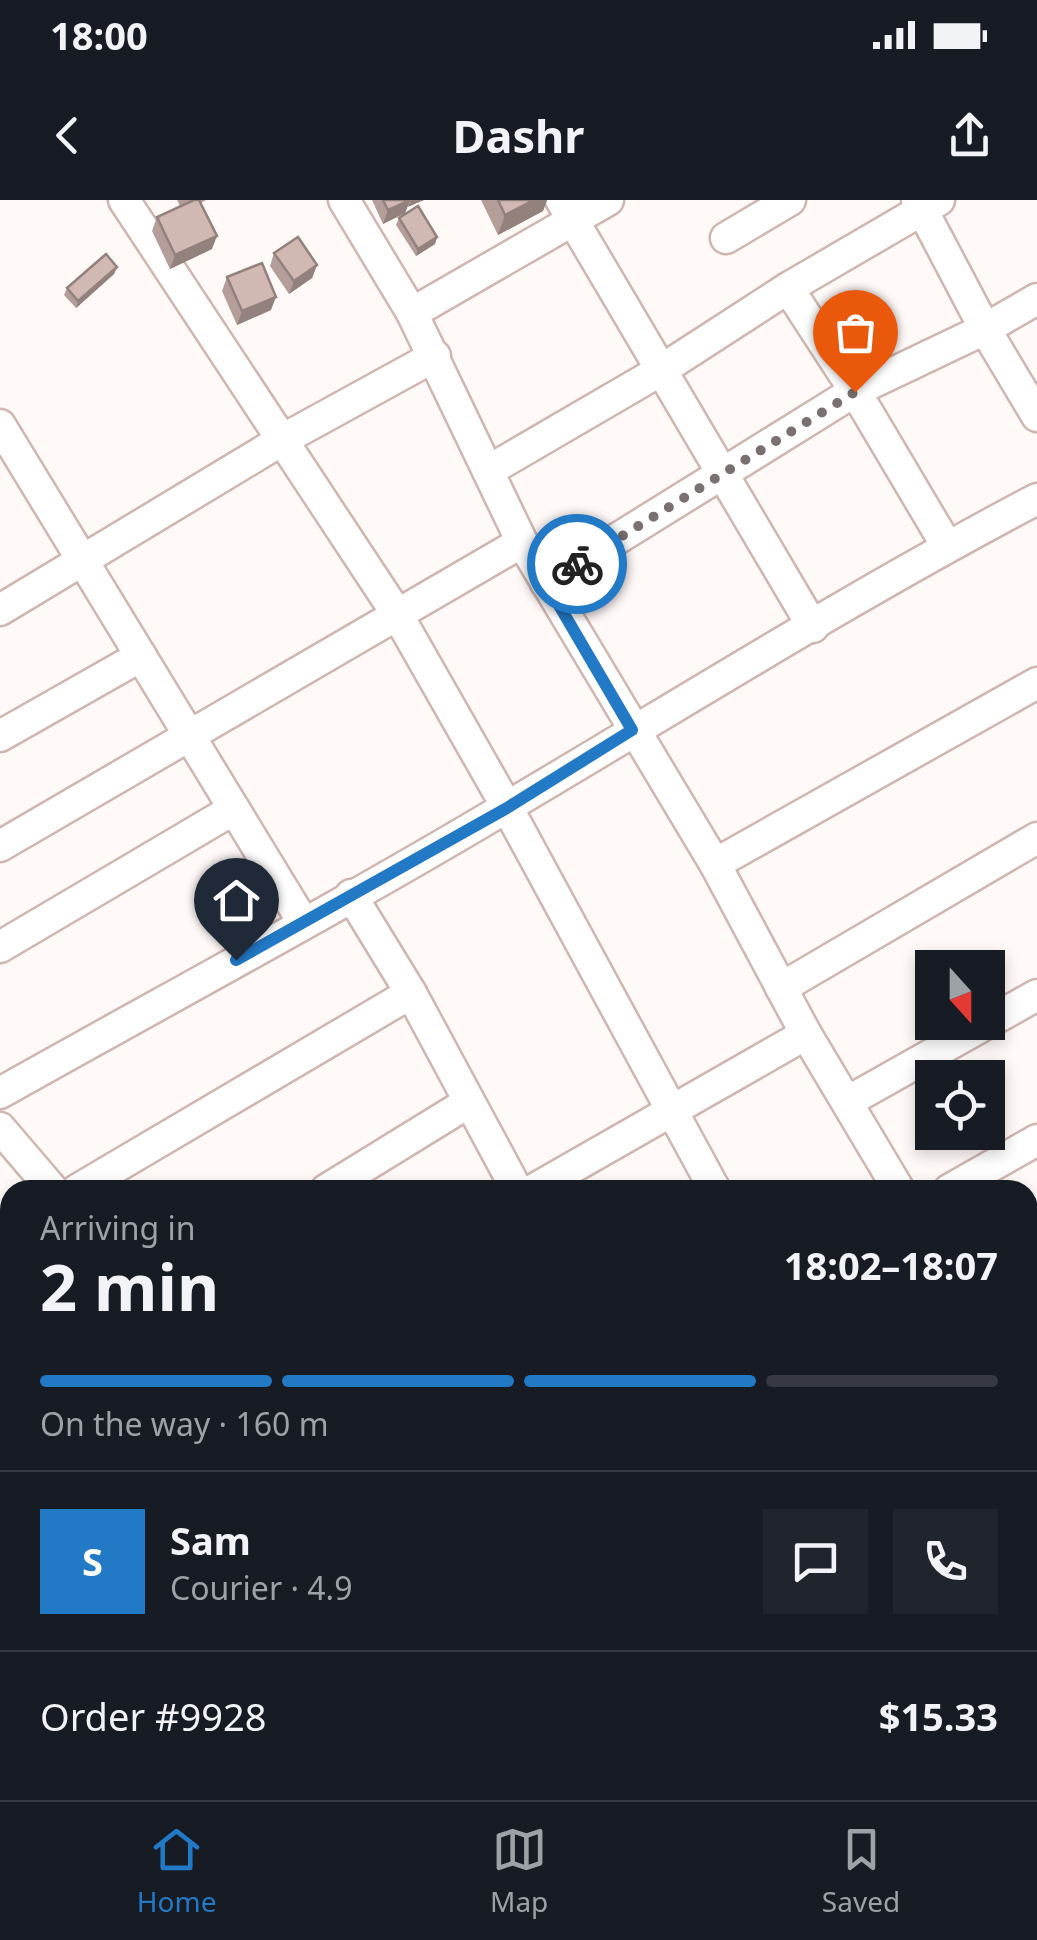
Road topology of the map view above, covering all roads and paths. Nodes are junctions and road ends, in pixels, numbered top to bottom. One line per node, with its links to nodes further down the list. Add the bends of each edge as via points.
1 (124, 200): 17 (street)
2 (344, 200): 10 (street)
3 (608, 200): 6 (street)
4 (790, 200): 7 (street)
5 (927, 203): 8 (street); 11 (street)
6 (567, 211): 10 (street); 13 (street)
7 (726, 238)
8 (788, 288): 13 (street); 14 (street)
9 (1037, 299): 11 (street)
10 (412, 312): 12 (street)
11 (985, 329): 14 (street); 15 (street)
12 (435, 356): 17 (street); 18 (street)
13 (664, 369): 18 (street); 19 (street)
14 (855, 392): 19 (street); 22 (street)
15 (1037, 416)
16 (0, 426): 23 (street)
17 (282, 440): 23 (street); 26 (street)
18 (488, 471): 21 (street)
19 (722, 474): 24 (street); 27 (street)
20 (1037, 500): 22 (street)
21 (522, 542): 24 (street); 26 (street)
22 (947, 546): 27 (street)
23 (83, 561): 25 (street); 28 (street)
24 (546, 583): 30 (street)
25 (0, 610)
26 (397, 614): 31 (street); 33 (street)
27 (813, 627): 30 (street)
28 (141, 656): 31 (street); 32 (street)
29 (1037, 683): 37 (street)
30 (632, 730): 33 (street); 37 (street)
31 (189, 734): 34 (street); 36 (street)
32 (0, 736)
33 (507, 808): 38 (street); 48 (street)
34 (234, 809): 39 (street); 40 (street)
35 (1037, 838): 41 (street)
36 (0, 846)
37 (714, 864): 41 (street)
38 (351, 895): 39 (street); 42 (street)
39 (304, 922): 45 (street)
40 (0, 947)
41 (781, 988): 44 (street)
42 (410, 994): 46 (street); 52 (street)
43 (1037, 996): 47 (street)
44 (806, 1034): 47 (street); 48 (street)
45 (0, 1093)
46 (470, 1102): 53 (street); 54 (street)
47 (847, 1102): 57 (street)
48 (674, 1110): 55 (street); 56 (street)
49 (0, 1128): 51 (street)
50 (1037, 1140): 58 (street)
51 (44, 1180)
52 (94, 1180)
53 (342, 1180)
54 (511, 1180)
55 (551, 1180)
56 (711, 1180)
57 (893, 1180)
58 (967, 1180)

